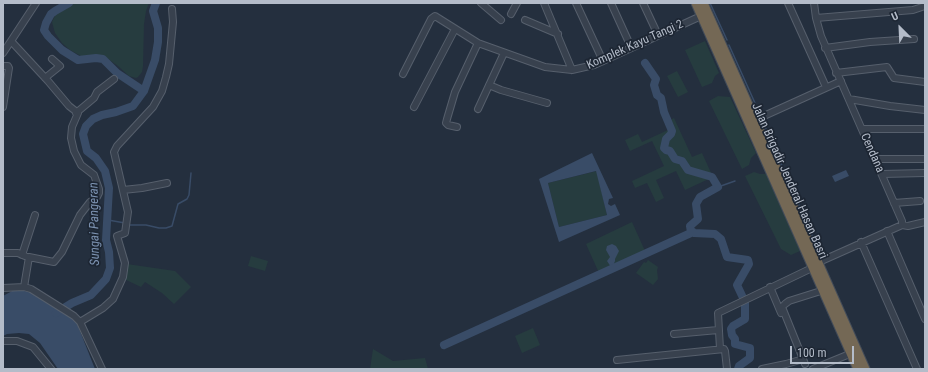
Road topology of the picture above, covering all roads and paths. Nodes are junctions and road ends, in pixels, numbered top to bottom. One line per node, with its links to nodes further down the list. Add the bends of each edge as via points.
1 (36, 3): 23 (street)
2 (481, 3): 17 (street)
3 (517, 3): 14 (street)
4 (544, 3): 20 (street)
5 (576, 3): 30 (street)
6 (611, 3): 25 (street)
7 (644, 3): 21 (street)
8 (696, 3): 15 (highway, Jalan Brigadir Jenderal Hasan Basri)
9 (703, 3): 48 (highway, Jalan Brigadir Jenderal Hasan Basri)
10 (788, 3): 40 (street)
11 (814, 3): 16 (street, Cendana)
12 (925, 6): 16 (street, via 913,10)
13 (172, 9): 57 (street, via 169,64 162,90 153,107 114,150)
14 (511, 14)
15 (702, 16): 21 (street, Komplek Kayu Tangi 2); 68 (highway, Jalan Brigadir Jenderal Hasan Basri)
16 (816, 18): 26 (street, Cendana)
17 (501, 20)
18 (525, 20): 20 (street)
19 (454, 29): 24 (street, Komplek Kayu Tangi 2); 34 (street, Komplek Kayu Tangi 2, via 435,16 431,19); 44 (street)
20 (558, 34): 32 (street)
21 (658, 35): 25 (street, Komplek Kayu Tangi 2)
22 (914, 39): 26 (street)
23 (11, 42): 27 (street); 35 (street)
24 (478, 43): 28 (street, Komplek Kayu Tangi 2); 49 (street, via 455,92 447,119 448,125)
25 (631, 47): 30 (street, Komplek Kayu Tangi 2)
26 (826, 48): 33 (street, Cendana)
27 (3, 53)
28 (504, 53): 32 (street, Komplek Kayu Tangi 2, via 545,67); 39 (street)
29 (52, 58): 35 (street, via 60,66)
30 (603, 61): 32 (street, Komplek Kayu Tangi 2)
31 (3, 66): 43 (street, via 9,68)
32 (572, 70)
33 (836, 73): 37 (street, Cendana); 38 (street, via 887,67 894,78)
34 (403, 74)
35 (45, 78): 47 (street)
36 (114, 79): 47 (street)
37 (841, 81): 40 (street); 41 (street, Cendana)
38 (925, 82)
39 (489, 85): 42 (street); 45 (street)
40 (826, 87): 48 (street)
41 (849, 99): 46 (street); 50 (street, Cendana)
42 (547, 103)
43 (3, 107)
44 (414, 108)
45 (478, 109)
46 (925, 110)
47 (76, 113): 67 (street, via 78,116 72,127 71,138 74,151 81,165 94,175 99,193 80,215 62,252 54,262)
48 (755, 120): 68 (highway, Jalan Brigadir Jenderal Hasan Basri)
49 (457, 127)
50 (862, 129): 51 (street); 52 (street, Cendana)
51 (925, 129)
52 (875, 159): 53 (street); 55 (street, Cendana)
53 (925, 159)
54 (925, 173): 55 (street)
55 (882, 174): 59 (street, Cendana)
56 (167, 183): 57 (street)
57 (123, 190): 74 (street, via 128,210 125,233 117,236 125,262 120,286 109,303)
58 (920, 201): 59 (street)
59 (894, 203): 62 (street, Cendana)
60 (35, 215): 66 (street)
61 (925, 222): 62 (street)
62 (902, 225): 63 (street)
63 (887, 231): 64 (street); 73 (street)
64 (861, 242): 68 (street); 91 (street)
65 (4, 253): 66 (street, via 18,252)
66 (22, 255): 67 (street)
67 (29, 257): 69 (street)
68 (816, 264): 70 (street); 72 (highway, Jalan Brigadir Jenderal Hasan Basri); 75 (highway, Jalan Brigadir Jenderal Hasan Basri)
69 (24, 287): 71 (street); 74 (street, via 39,293)
70 (770, 287): 76 (street, via 720,311); 82 (street)
71 (3, 288)
72 (824, 290): 75 (highway, Jalan Brigadir Jenderal Hasan Basri); 83 (street, via 789,302 782,307)
73 (925, 319)
74 (80, 322): 85 (street)
75 (841, 322): 80 (highway, Jalan Brigadir Jenderal Hasan Basri); 90 (highway, Jalan Brigadir Jenderal Hasan Basri)
76 (718, 330): 77 (street); 79 (street)
77 (674, 334)
78 (3, 341): 84 (street, via 17,341 32,347)
79 (720, 349): 81 (street); 86 (street, via 725,349)
80 (852, 353): 88 (street); 89 (highway, Jalan Brigadir Jenderal Hasan Basri)
81 (617, 360)
82 (800, 360): 83 (street); 87 (street)
83 (805, 367)
84 (51, 369)
85 (102, 369)
86 (727, 369)
87 (766, 369)
88 (814, 369)
89 (858, 369)
90 (865, 369)
91 (917, 369)

